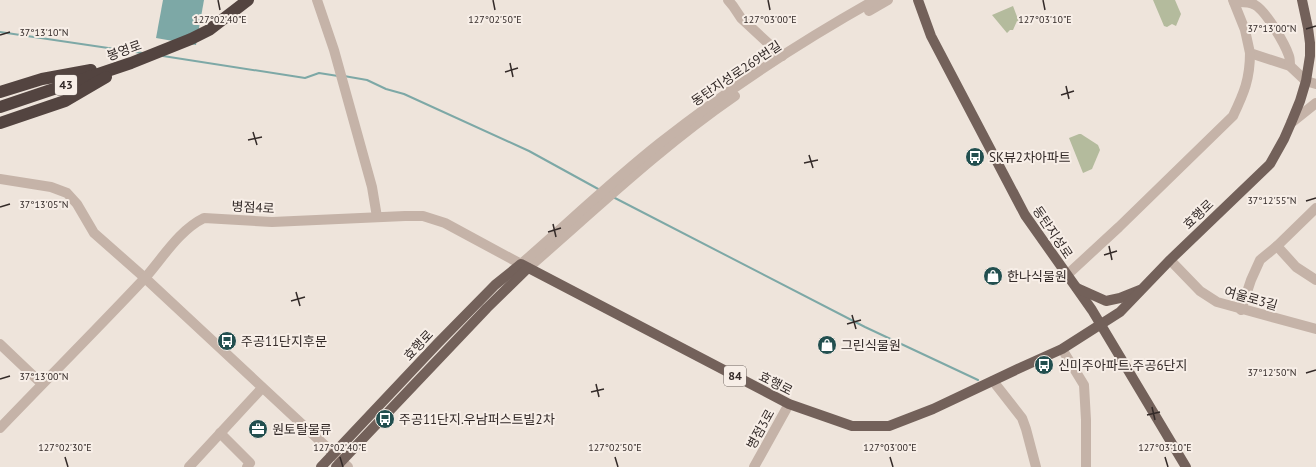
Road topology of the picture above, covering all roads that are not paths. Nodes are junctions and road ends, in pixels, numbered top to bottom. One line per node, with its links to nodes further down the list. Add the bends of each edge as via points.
1 (248, 0): 13 (highway, 봉영로 / 43, via 209,30)
2 (317, 0): 24 (street, via 338,64 372,187)
3 (728, 0): 12 (street, via 741,18)
4 (875, 0): 12 (street, 동탄지성로269번길)
5 (888, 0): 22 (street, via 778,66)
6 (918, 0): 28 (main road, 동탄지성로, via 931,36 1025,215)
7 (1302, 0): 9 (main road, 효행로 / 84)
8 (1233, 1): 11 (street, via 1245,30); 14 (street, via 1256,6 1265,14 1289,56)
9 (1310, 43): 10 (street); 15 (main road, 효행로 / 84)
10 (1316, 52)
11 (1250, 53): 14 (street); 28 (street, via 1245,92 1233,116)
12 (782, 56): 22 (street, 동탄지성로269번길, via 660,143)
13 (130, 63): 16 (highway, via 42,79); 18 (highway, 봉영로 / 43); 19 (highway, via 65,101)
14 (1290, 66): 15 (street)
15 (1311, 82): 20 (main road, 효행로 / 84, via 1300,101)
16 (0, 92)
17 (1316, 103): 20 (street)
18 (0, 107)
19 (0, 123)
20 (1292, 124): 26 (main road, 효행로 / 84, via 1270,164)
21 (0, 179): 29 (street, 효행로, via 51,187 67,193 77,204 94,233)
22 (621, 180): 27 (street)
23 (1315, 211): 25 (street)
24 (377, 217): 27 (street, 병점4로, via 423,216 445,223); 29 (street, 병점4로, via 272,222 204,218 183,233)
25 (1277, 246): 30 (street, via 1296,267); 33 (street, via 1260,260)
26 (1170, 260): 32 (main road, 효행로 / 84); 33 (street, 여울로3길, via 1200,291 1217,302)
27 (524, 266): 41 (main road, 효행로 / 84); 44 (main road, 효행로, via 495,285); 45 (main road, 효행로)
28 (1067, 275): 31 (main road, 동탄지성로)
29 (145, 278): 39 (street, 병점4로); 40 (street, 효행로)
30 (1316, 280)
31 (1075, 286): 32 (main road, via 1106,301); 34 (main road, 동탄지성로)
32 (1144, 288): 34 (main road, 효행로 / 84, via 1120,312)
33 (1241, 310): 35 (street, 여울로3길)
34 (1100, 325): 37 (main road, 효행로 / 84); 52 (main road, 동탄지성로)
35 (1316, 330)
36 (0, 344): 39 (street)
37 (1062, 349): 38 (main road, 효행로 / 84); 51 (street, via 1084,385)
38 (998, 379): 41 (main road, 효행로 / 84, via 890,426 852,426); 50 (street, via 1008,400 1022,418)
39 (42, 384): 42 (street, 병점4로)
40 (262, 388): 43 (street); 44 (street, 효행로)
41 (789, 404): 49 (street, 병점3로)
42 (0, 428)
43 (220, 433): 46 (street); 47 (street, via 250,463)
44 (334, 454): 45 (street, 효행로); 48 (main road, 효행로)
45 (342, 465)
46 (189, 467)
47 (247, 467)
48 (321, 467)
49 (754, 467)
50 (1036, 467)
51 (1086, 467)
52 (1186, 467)

